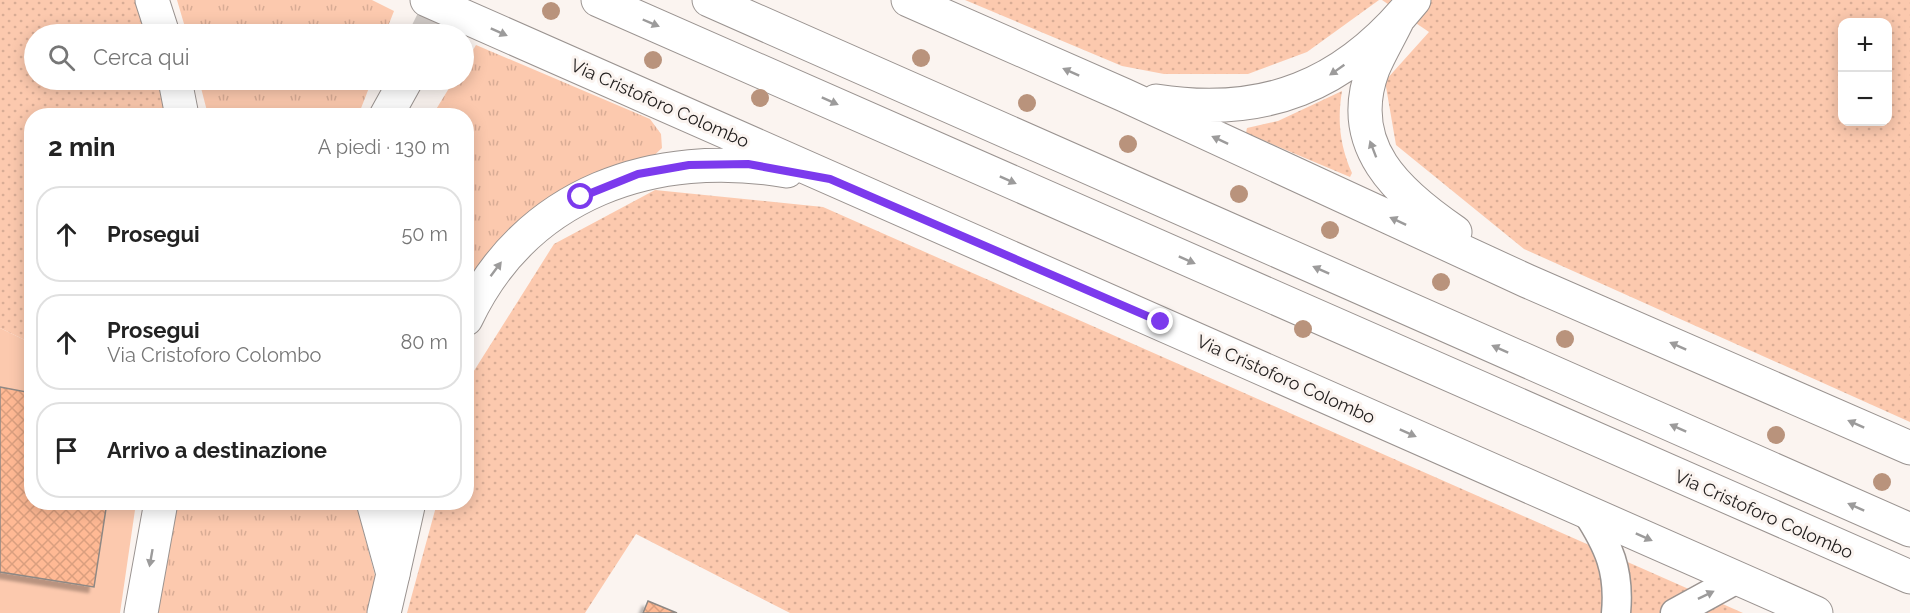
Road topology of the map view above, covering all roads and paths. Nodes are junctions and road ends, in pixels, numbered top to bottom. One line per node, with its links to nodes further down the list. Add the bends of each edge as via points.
1 (152, 0): 7 (main road)
2 (427, 0): 15 (main road, Via Cristoforo Colombo, one-way to 15)
3 (598, 0): 25 (main road, Via Cristoforo Colombo, one-way to 25)
4 (709, 0): 23 (main road, one-way to 4)
5 (908, 0): 11 (main road, one-way to 5)
6 (1406, 10): 11 (main road, one-way to 11, via 1325,78 1263,102 1209,106); 16 (main road, one-way to 6, via 1409,197 1376,158 1367,126 1368,87 1378,57)
7 (160, 24)
8 (177, 90): 12 (main road)
9 (400, 90): 13 (main road)
10 (404, 90): 14 (main road)
11 (1124, 96): 16 (main road, one-way to 11)
12 (180, 108)
13 (390, 108)
14 (401, 108)
15 (830, 179): 17 (main road, one-way to 15, via 493,273 526,235 566,206 608,184 655,170 726,164 748,164); 22 (main road, Via Cristoforo Colombo, one-way to 22)
16 (1527, 281): 18 (main road, one-way to 16)
17 (474, 305)
18 (1910, 448)
19 (160, 510): 27 (main road, one-way to 27)
20 (375, 510): 24 (main road)
21 (407, 510): 24 (main road)
22 (1586, 511): 26 (main road, Via Cristoforo Colombo, one-way to 26); 29 (street, via 1614,566 1618,584)
23 (1910, 530)
24 (393, 574): 28 (main road)
25 (1910, 577)
26 (1737, 579): 30 (street, one-way to 26); 31 (main road, Via Cristoforo Colombo)
27 (141, 613)
28 (384, 613)
29 (1616, 613)
30 (1676, 613)
31 (1816, 613)

